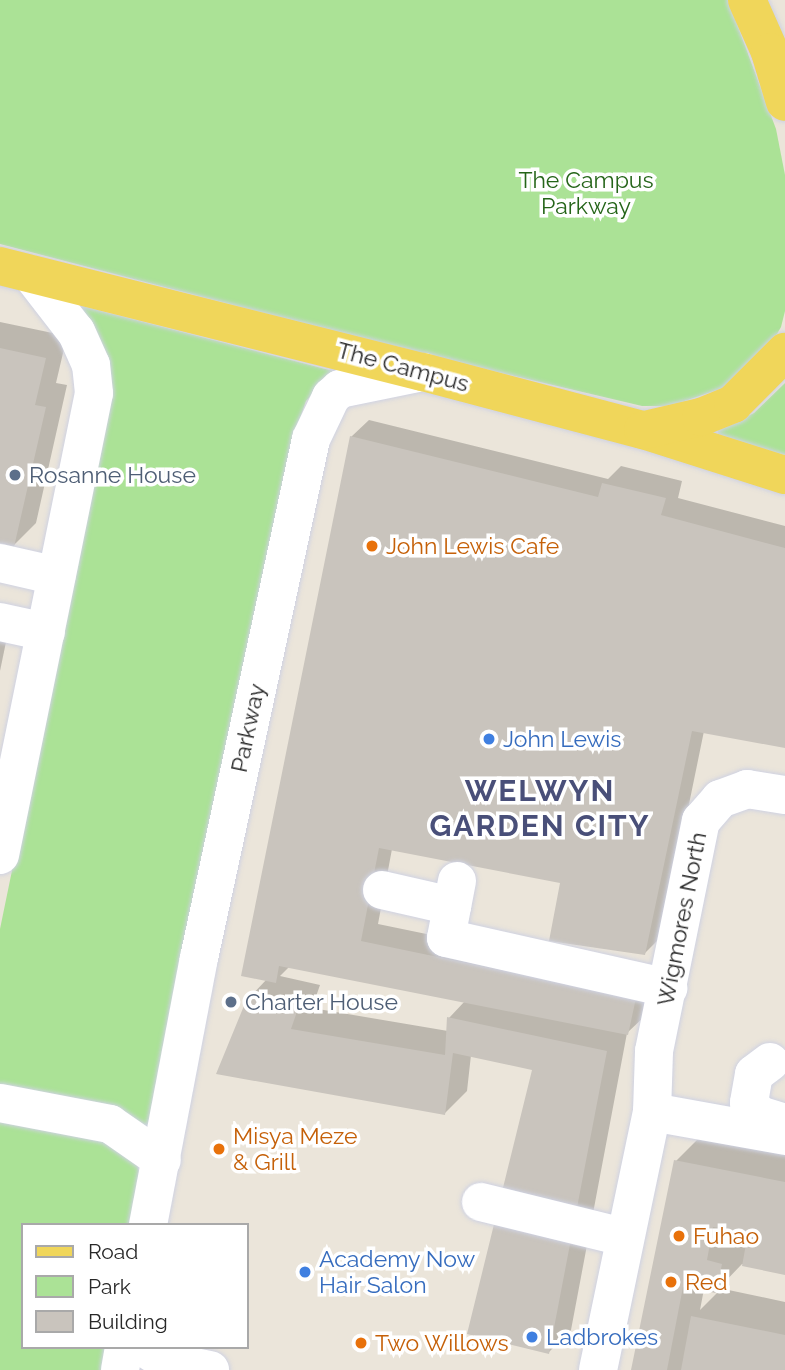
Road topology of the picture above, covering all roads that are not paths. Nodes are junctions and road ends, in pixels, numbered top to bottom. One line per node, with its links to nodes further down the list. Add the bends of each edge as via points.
1 (747, 0): 2 (main road, via 770,51)
2 (785, 102)
3 (16, 270): 5 (main road, The Campus); 9 (street, via 76,332 91,365 94,393)
4 (785, 352): 6 (main road, The Campus, via 733,404 701,417)
5 (423, 372): 6 (main road, The Campus); 24 (street, Parkway, via 340,389 331,397 311,439 199,958)
6 (643, 430): 7 (main road)
7 (785, 475)
8 (0, 563): 9 (street)
9 (57, 576): 11 (street)
10 (0, 622): 11 (street)
11 (46, 632): 12 (street)
12 (12, 737): 14 (street)
13 (785, 794): 16 (street, Wigmores North, via 747,789 720,799 701,821)
14 (0, 855)
15 (382, 890): 16 (street, via 455,894 446,937)
16 (668, 988): 20 (street, Wigmores North, via 654,1051)
17 (733, 1054): 22 (street, via 738,1067 730,1104)
18 (770, 1062): 21 (street, via 754,1074 749,1103 758,1115)
19 (0, 1103): 24 (street, via 110,1124)
20 (652, 1112): 22 (street); 27 (street, Wigmores North)
21 (785, 1123)
22 (711, 1124): 23 (street)
23 (785, 1136)
24 (162, 1160): 26 (street, Parkway)
25 (481, 1202): 27 (street)
26 (148, 1223)
27 (623, 1237): 32 (street, Wigmores North)
28 (124, 1349): 30 (street)
29 (146, 1349): 31 (street, via 165,1362)
30 (120, 1370)
31 (210, 1370)
32 (598, 1370)

